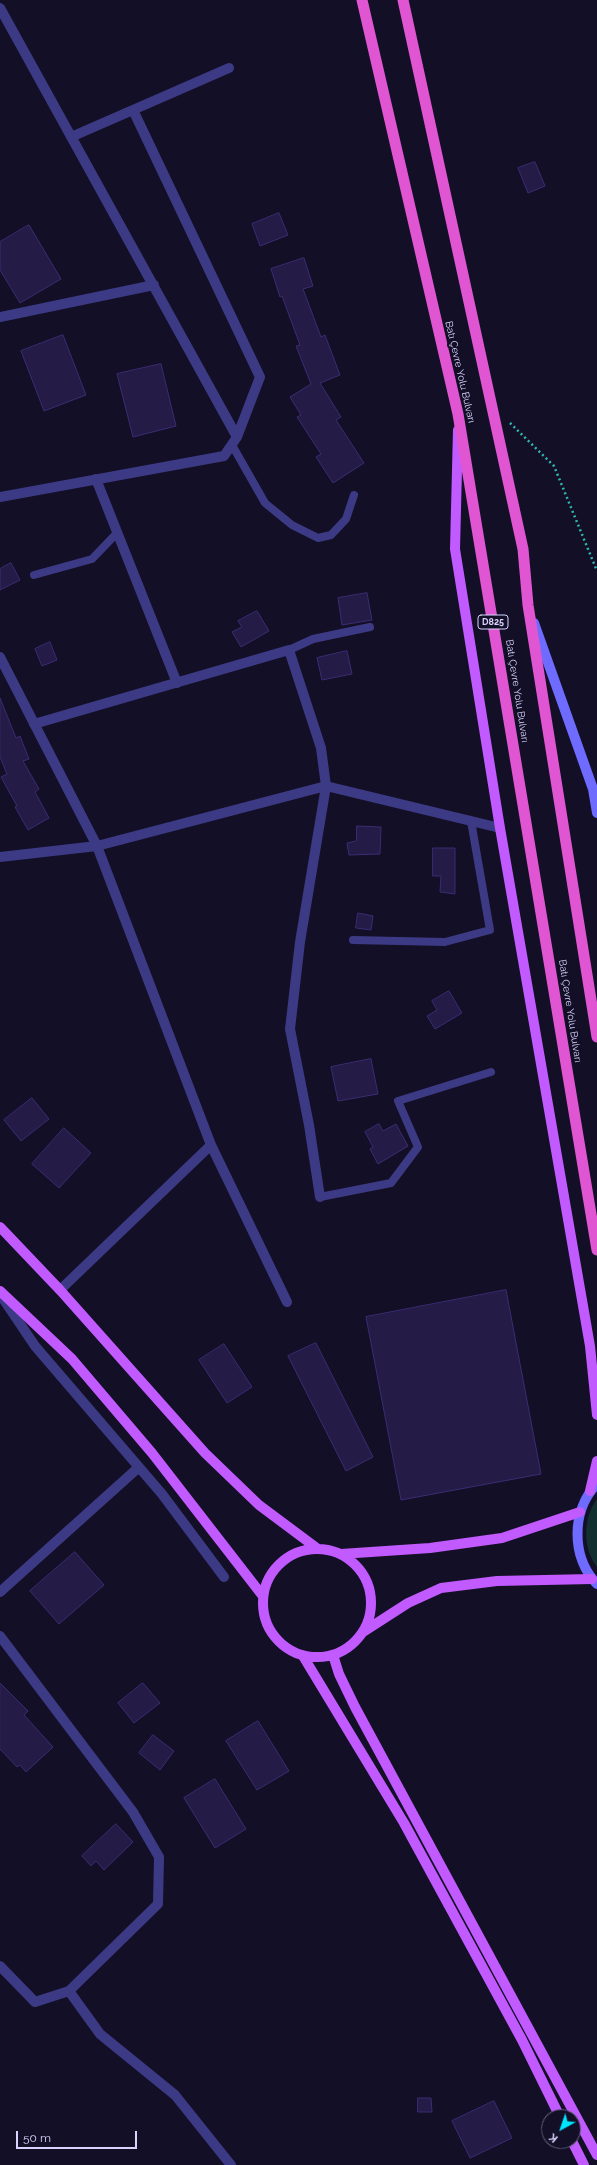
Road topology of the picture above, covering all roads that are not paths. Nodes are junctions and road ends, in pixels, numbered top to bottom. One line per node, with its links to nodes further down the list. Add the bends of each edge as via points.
1 (362, 0): 9 (highway, Batı Çevre Yolu Bulvarı / D825)
2 (403, 0): 16 (highway, via 523,549)
3 (0, 8): 6 (street)
4 (229, 68): 5 (street)
5 (133, 110): 6 (street); 10 (street, via 260,377)
6 (71, 137): 7 (street)
7 (154, 285): 8 (street); 10 (street)
8 (0, 316)
9 (458, 414): 25 (main road, via 455,549); 34 (highway, Batı Çevre Yolu Bulvarı / D825)
10 (234, 441): 11 (street, via 224,456); 12 (lane, via 265,503 292,524 318,538 331,535 346,519)
11 (96, 480): 13 (street); 14 (street)
12 (354, 495)
13 (0, 497)
14 (117, 533): 15 (lane, via 92,559); 20 (street)
15 (34, 575)
16 (528, 605): 23 (main road, via 593,789); 29 (highway)
17 (370, 627): 18 (lane, via 313,639)
18 (289, 650): 20 (street); 22 (street, via 321,748)
19 (0, 657): 21 (street)
20 (177, 683): 21 (street)
21 (34, 724): 26 (street)
22 (326, 786): 24 (street); 26 (street); 32 (street, via 300,942 290,1029)
23 (597, 813)
24 (471, 821): 25 (street); 28 (lane, via 490,930 445,942)
25 (500, 828): 39 (main road, via 590,1346)
26 (97, 846): 27 (street); 31 (street)
27 (0, 857)
28 (353, 940)
29 (597, 1037)
30 (491, 1072): 32 (lane, via 398,1102 418,1147 391,1183)
31 (211, 1145): 35 (street); 38 (street)
32 (320, 1197)
33 (0, 1227): 35 (main road)
34 (597, 1250)
35 (60, 1290): 44 (main road, via 205,1453 259,1505)
36 (0, 1291): 49 (main road, via 72,1359 152,1452)
37 (0, 1294): 41 (street, via 35,1346)
38 (287, 1302)
39 (597, 1415)
40 (597, 1461): 42 (main road)
41 (139, 1467): 46 (street); 48 (street)
42 (594, 1488): 43 (main road)
43 (580, 1512): 45 (main road, via 502,1538 430,1548); 47 (main road, via 577,1535 581,1558)
44 (318, 1549): 45 (main road); 49 (main road, via 296,1552 277,1565)
45 (340, 1554): 50 (main road, via 358,1568 369,1588 371,1611)
46 (224, 1577)
47 (594, 1582): 50 (main road, via 497,1581 441,1588 408,1603)
48 (0, 1592)
49 (262, 1595): 53 (main road, via 264,1618 275,1638 292,1652)
50 (363, 1632): 52 (main road, via 347,1648)
51 (0, 1636): 55 (street, via 133,1812 159,1857 158,1904)
52 (332, 1655): 53 (main road, via 314,1658); 58 (main road, via 358,1714)
53 (303, 1656): 56 (main road, via 404,1823 522,2040)
54 (0, 1966): 55 (street, via 35,2002)
55 (69, 1991): 59 (street, via 100,2034 175,2096)
56 (556, 2109)
57 (576, 2149): 60 (main road)
58 (597, 2155)
59 (231, 2165)
60 (584, 2165)

